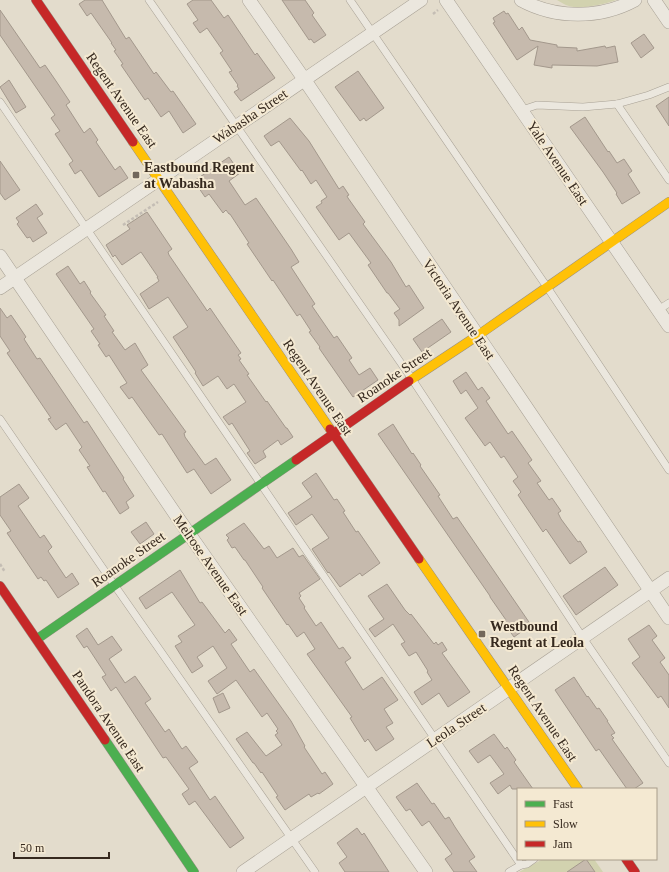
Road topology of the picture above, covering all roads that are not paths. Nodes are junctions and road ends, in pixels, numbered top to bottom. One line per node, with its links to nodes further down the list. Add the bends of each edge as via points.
1 (36, 0): 18 (street, Regent Avenue East)
2 (148, 0): 17 (lane)
3 (248, 0): 12 (street, Victoria Avenue East)
4 (350, 0): 11 (lane)
5 (421, 0): 11 (street, Wabasha Street)
6 (446, 0): 16 (street, Yale Avenue East)
7 (521, 0): 8 (street, via 547,10 579,14 610,10)
8 (635, 0)
9 (654, 0): 10 (street)
10 (669, 22)
11 (373, 32): 12 (street, Wabasha Street); 25 (lane)
12 (304, 79): 17 (street, Wabasha Street); 30 (street, Victoria Avenue East)
13 (669, 87): 15 (lane)
14 (0, 102): 21 (lane)
15 (617, 104): 16 (lane, via 584,107 537,105); 19 (lane)
16 (522, 110): 22 (street, Yale Avenue East)
17 (236, 125): 18 (street, Wabasha Street); 31 (lane)
18 (159, 178): 21 (street, Wabasha Street); 33 (street, Regent Avenue East)
19 (669, 180)
20 (669, 202): 22 (street, Roanoke Street)
21 (87, 228): 24 (street, Wabasha Street); 35 (lane)
22 (611, 243): 25 (street, Roanoke Street); 28 (street, Yale Avenue East)
23 (0, 256): 24 (street, Melrose Avenue East)
24 (15, 278): 26 (street, Wabasha Street); 36 (street, Melrose Avenue East)
25 (547, 287): 30 (street, Roanoke Street); 34 (lane)
26 (0, 288)
27 (669, 303): 28 (lane)
28 (658, 310): 29 (street, Yale Avenue East)
29 (669, 326)
30 (477, 336): 31 (street, Roanoke Street); 40 (street, Victoria Avenue East)
31 (412, 380): 33 (street, Roanoke Street); 42 (lane)
32 (0, 419): 39 (lane)
33 (333, 434): 35 (street, Roanoke Street); 44 (street, Regent Avenue East)
34 (669, 470)
35 (261, 484): 36 (street, Roanoke Street); 45 (lane)
36 (189, 534): 39 (street, Roanoke Street); 47 (street, Melrose Avenue East)
37 (669, 578): 40 (street, Leola Street)
38 (0, 586): 43 (street, Pandora Avenue East)
39 (115, 586): 43 (street, Roanoke Street); 49 (lane)
40 (650, 591): 41 (street, Victoria Avenue East); 42 (street, Leola Street)
41 (669, 618)
42 (583, 638): 44 (street, Leola Street); 46 (lane)
43 (37, 640): 55 (street, Pandora Avenue East)
44 (510, 688): 45 (street, Leola Street); 48 (street, Regent Avenue East)
45 (436, 739): 47 (street, Leola Street); 50 (lane)
46 (669, 762)
47 (367, 787): 49 (street, Leola Street); 58 (street, Melrose Avenue East)
48 (577, 788)
49 (292, 838): 56 (street, Leola Street); 57 (lane)
50 (517, 859)
51 (518, 860): 54 (lane)
52 (533, 860): 54 (lane)
53 (627, 860): 60 (street)
54 (521, 865): 59 (lane)
55 (194, 872)
56 (243, 872)
57 (315, 872)
58 (426, 872)
59 (509, 872)
60 (636, 872)

